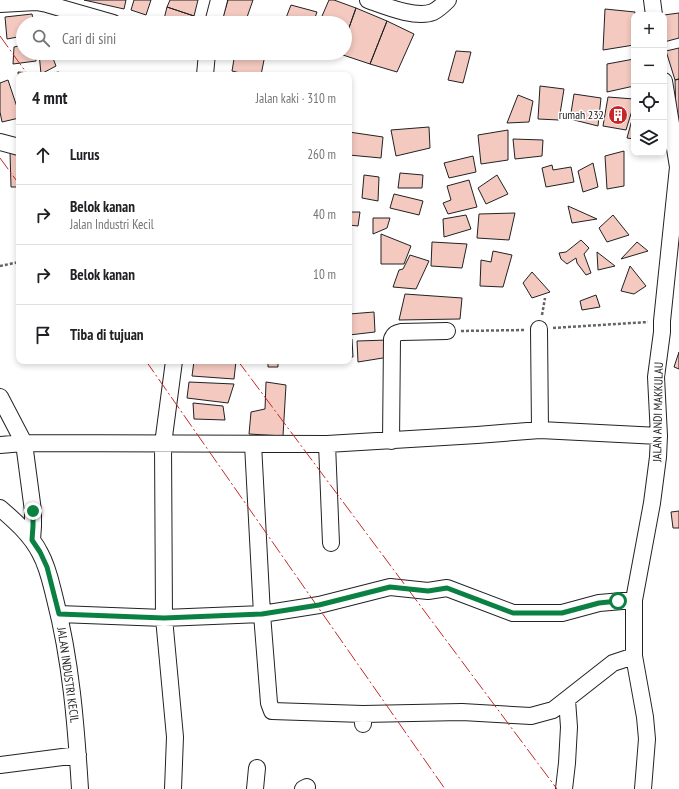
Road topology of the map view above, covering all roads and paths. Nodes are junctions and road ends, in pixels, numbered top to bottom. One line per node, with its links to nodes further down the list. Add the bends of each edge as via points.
1 (219, 0): 8 (street)
2 (368, 0): 3 (street, via 390,8 423,14 433,12)
3 (448, 0)
4 (652, 0): 6 (street)
5 (0, 4): 7 (street, via 36,2)
6 (654, 12)
7 (89, 16)
8 (215, 16)
9 (206, 60): 10 (street)
10 (205, 72)
11 (664, 84): 14 (street, JALAN ANDI MAKKULAU)
12 (0, 142): 13 (street)
13 (16, 146)
14 (678, 167): 17 (street, JALAN ANDI MAKKULAU)
15 (16, 263): 16 (path)
16 (0, 266)
17 (662, 321): 18 (path); 23 (street, JALAN ANDI MAKKULAU, via 656,377)
18 (539, 329): 19 (path); 22 (street)
19 (447, 331): 24 (street, via 397,332 394,335)
20 (174, 364): 26 (street)
21 (0, 397): 25 (street)
22 (540, 430): 23 (street); 24 (street)
23 (659, 436): 33 (street, JALAN ANDI MAKKULAU, via 652,503)
24 (391, 441): 28 (street)
25 (24, 443): 26 (street); 29 (street); 31 (street, via 33,511)
26 (163, 444): 27 (street); 36 (street)
27 (253, 444): 28 (street); 35 (street)
28 (327, 444): 32 (street)
29 (0, 445)
30 (0, 508): 31 (street, JALAN INDUSTRI KECIL)
31 (32, 540): 34 (street, JALAN INDUSTRI KECIL, via 47,567)
32 (331, 543)
33 (634, 600): 35 (street, via 599,603 562,613 513,613 447,588 428,591 390,587 319,605); 37 (street, JALAN ANDI MAKKULAU)
34 (59, 614): 36 (street); 39 (street, JALAN INDUSTRI KECIL, via 70,676)
35 (262, 614): 36 (street); 38 (street, via 269,703 272,711 363,719 462,712 530,716 554,710)
36 (164, 618): 43 (street, via 175,736)
37 (634, 656): 38 (street, via 613,662); 46 (street, JALAN ANDI MAKKULAU, via 645,717)
38 (567, 700): 45 (street, via 567,763)
39 (78, 755): 40 (street); 42 (street, JALAN INDUSTRI KECIL)
40 (0, 765)
41 (257, 768): 44 (street)
42 (80, 789)
43 (173, 789)
44 (255, 789)
45 (564, 789)
46 (643, 789)

